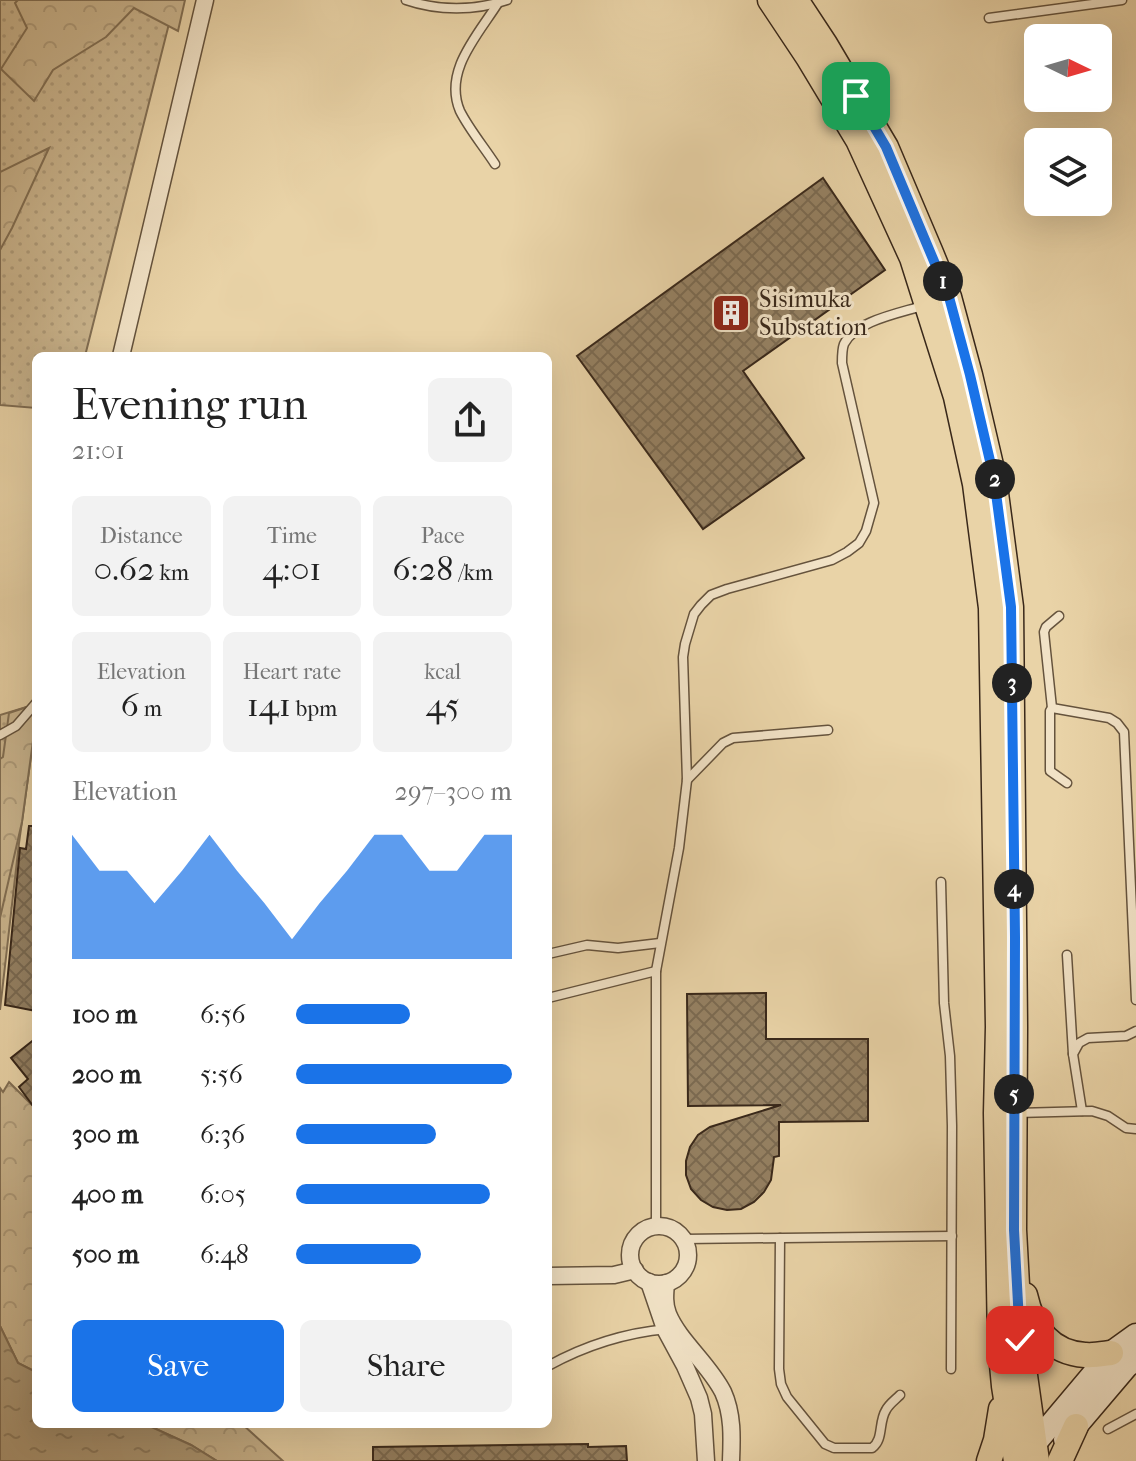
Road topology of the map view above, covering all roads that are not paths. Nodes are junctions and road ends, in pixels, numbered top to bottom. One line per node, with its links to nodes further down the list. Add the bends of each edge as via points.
1 (205, 0): 10 (street)
2 (406, 0): 6 (lane, via 453,8)
3 (770, 0): 9 (main road, via 858,140 912,258)
4 (796, 0): 9 (main road, via 886,147)
5 (1122, 0): 7 (lane)
6 (503, 2): 8 (lane, via 464,54 455,93 461,113)
7 (989, 18)
8 (495, 164)
9 (938, 301): 16 (lane, via 867,323 843,345 842,363 874,503 859,543 832,560 711,595 694,614 683,657); 28 (main road, via 970,375 1011,607 1004,847)
10 (122, 352)
11 (1059, 616): 13 (lane, via 1044,632)
12 (32, 708): 15 (lane)
13 (1052, 708): 17 (lane, via 1050,771); 24 (lane, via 1109,718 1124,732)
14 (828, 730): 16 (lane, via 733,738)
15 (0, 735)
16 (687, 780): 19 (lane)
17 (1067, 783)
18 (941, 882): 32 (lane)
19 (660, 943): 20 (lane, via 587,945); 22 (lane)
20 (552, 953)
21 (1067, 955): 26 (lane)
22 (656, 971): 23 (lane); 30 (lane)
23 (552, 997)
24 (1136, 1000)
25 (1136, 1031): 26 (lane, via 1088,1038)
26 (1073, 1054): 27 (lane)
27 (1082, 1111): 28 (lane); 29 (lane)
28 (1005, 1113): 31 (main road); 45 (main road, via 1000,1343)
29 (1136, 1129)
30 (656, 1226): 34 (street); 35 (street, via 633,1243)
31 (1014, 1230): 41 (main road, via 1029,1312 1041,1334 1073,1352); 50 (main road)
32 (952, 1236): 33 (lane); 44 (lane)
33 (780, 1238): 34 (lane); 46 (lane, via 779,1369 787,1397 829,1446 872,1448 886,1409)
34 (684, 1239): 38 (street, via 686,1265)
35 (635, 1270): 36 (street); 37 (street)
36 (552, 1276)
37 (649, 1282): 38 (street); 39 (street)
38 (666, 1283): 39 (street)
39 (670, 1328): 43 (lane, via 584,1347); 51 (street, via 699,1398); 52 (street, via 722,1390 729,1409)
40 (1136, 1335): 41 (main road)
41 (1111, 1353): 50 (main road)
42 (1136, 1359): 48 (main road)
43 (552, 1364)
44 (951, 1369)
45 (1004, 1386): 50 (main road); 53 (main road)
46 (900, 1395)
47 (1136, 1414): 49 (lane)
48 (1076, 1426): 50 (main road); 54 (main road)
49 (1108, 1429)
50 (1031, 1457)
51 (706, 1461)
52 (731, 1461)
53 (989, 1461)
54 (1060, 1461)

